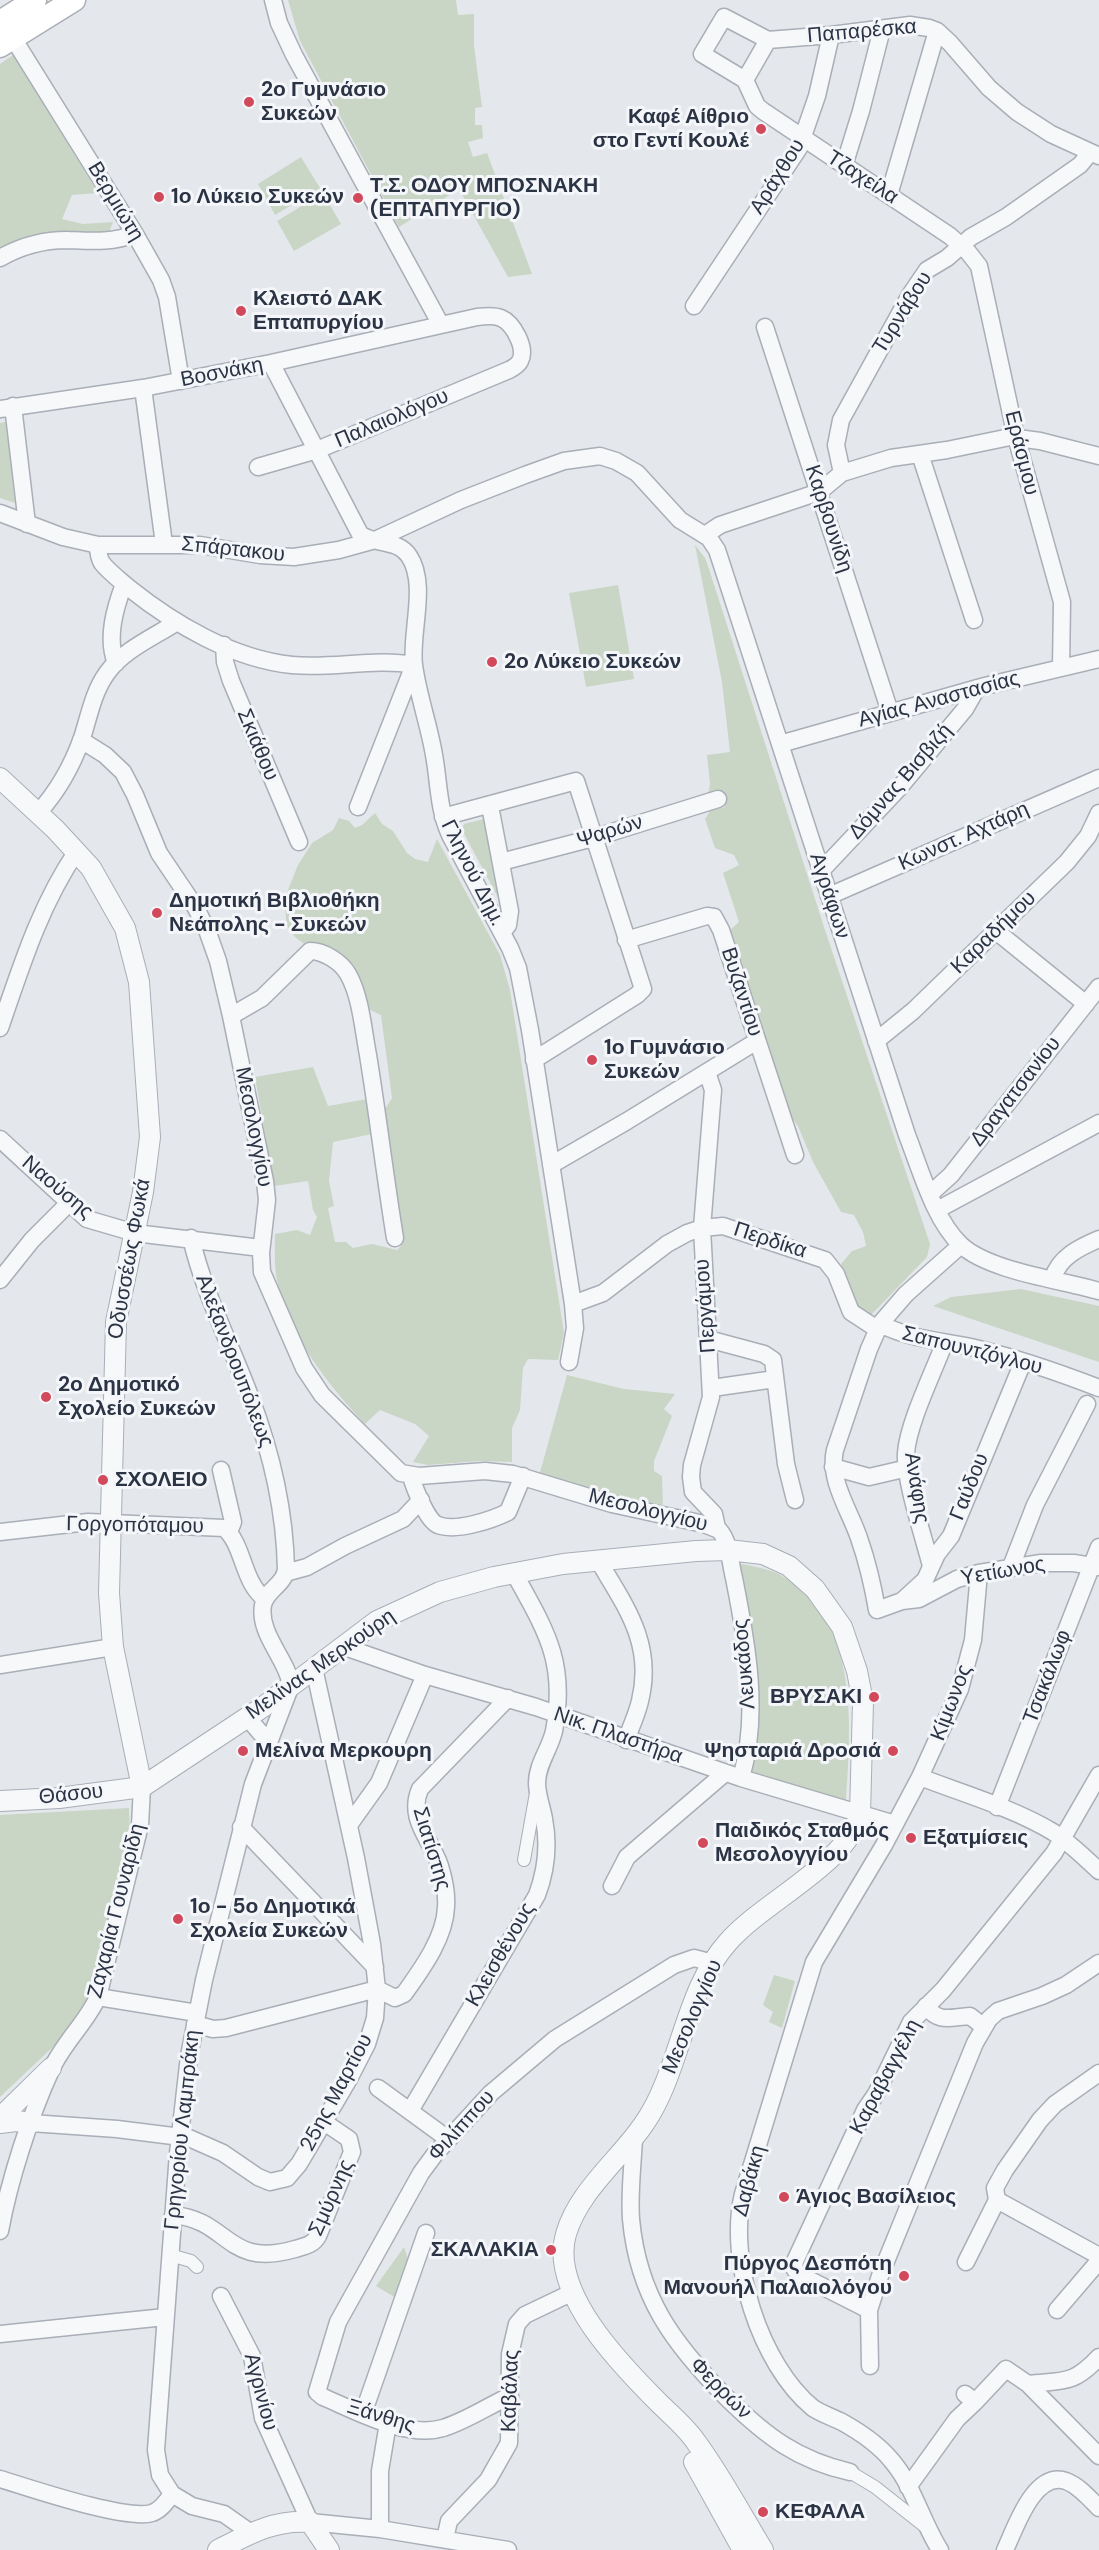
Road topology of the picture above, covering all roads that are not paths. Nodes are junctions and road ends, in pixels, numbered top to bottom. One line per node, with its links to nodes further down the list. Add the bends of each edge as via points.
1 (35, 0): 6 (main road)
2 (74, 0): 6 (main road)
3 (273, 0): 18 (street, via 294,55)
4 (882, 29): 5 (street, Παπαρέσκα, via 916,25); 7 (street, Παπαρέσκα); 12 (street)
5 (937, 31): 11 (street, Παπαρέσκα, via 989,88 1017,112); 13 (street)
6 (4, 35): 14 (street, Βερμιώτη)
7 (831, 35): 8 (street, Παπαρέσκα); 10 (street, Αράχθου)
8 (768, 40): 9 (street); 9 (street, via 724,17 702,54)
9 (745, 80): 10 (street, Τζαχείλα, via 760,109)
10 (803, 140): 12 (street, Τζαχείλα); 17 (street, Αράχθου)
11 (1095, 155): 15 (street, Τυρνάβου)
12 (844, 166): 13 (street, Τζαχείλα)
13 (889, 195): 15 (street, Τζαχείλα)
14 (135, 234): 16 (street, via 105,242 43,242); 22 (street, Βερμιώτη, via 167,297)
15 (961, 245): 25 (street, Εράσμου, via 974,258 981,273); 31 (street, Τυρνάβου, via 922,276 844,413 837,438)
16 (0, 258)
17 (694, 306)
18 (441, 325): 20 (street, Βοσνάκη, via 477,317 500,317 517,335); 21 (street, Βοσνάκη)
19 (765, 327): 32 (street, Καρβουνίδη)
20 (520, 361): 26 (street, Παλαιολόγου, via 509,370)
21 (272, 363): 22 (street, Βοσνάκη); 26 (street, Γληνού Δημ.)
22 (181, 381): 23 (street, Βοσνάκη)
23 (143, 388): 24 (street, Βοσνάκη); 37 (street)
24 (7, 408): 34 (street)
25 (1016, 437): 27 (street); 29 (street); 46 (street, Εράσμου, via 1062,602)
26 (317, 450): 30 (street, Παλαιολόγου); 36 (street, Γληνού Δημ., via 357,529)
27 (920, 454): 31 (street); 40 (street)
28 (596, 456): 35 (street, Αγράφων, via 631,469 684,523); 36 (street, Σπάρτακου, via 535,471)
29 (1099, 456)
30 (258, 466)
31 (842, 473): 32 (street)
32 (819, 492): 35 (street, via 720,525); 48 (street, Καρβουνίδη)
33 (0, 513): 34 (street, Σπάρτακου)
34 (27, 524): 38 (street, Σπάρτακου)
35 (705, 535): 50 (street, Αγράφων, via 722,565)
36 (375, 540): 37 (street, Σπάρτακου, via 327,553 280,557 200,545); 45 (street, Γληνού Δημ., via 401,548 412,562 417,596)
37 (164, 544): 38 (street, Σπάρτακου)
38 (98, 545): 39 (street, via 102,562)
39 (124, 584): 41 (street); 44 (street, via 111,643)
40 (974, 620)
41 (177, 621): 42 (street); 44 (street)
42 (224, 645): 45 (street, via 265,660 294,665); 60 (street, Σκιάθου, via 231,681)
43 (1099, 659): 46 (street, Αγίας Αναστασίας)
44 (116, 663): 49 (street, via 101,682)
45 (414, 665): 55 (street); 58 (street, Γληνού Δημ., via 434,753)
46 (1061, 668): 47 (street, Αγίας Αναστασίας)
47 (977, 688): 48 (street, Αγίας Αναστασίας); 63 (street, Δόμνας Βισβιζή, via 900,787)
48 (890, 711): 50 (street, Αγίας Αναστασίας)
49 (81, 740): 56 (street, via 61,784); 70 (street, Μεσολογγίου, via 114,762 130,784 156,848 207,930)
50 (780, 744): 63 (street, Αγράφων)
51 (0, 778): 56 (street, Οδυσσέως Φωκά)
52 (1099, 778): 64 (street, Κωνστ. Αχτάρη)
53 (718, 799): 59 (street, Ψαρών)
54 (490, 806): 58 (street); 59 (street, via 576,782); 62 (street)
55 (358, 807)
56 (38, 813): 61 (street, Οδυσσέως Φωκά)
57 (1099, 813): 65 (street, Καραδήμου, via 1080,848)
58 (443, 817): 66 (street, Γληνού Δημ.)
59 (593, 838): 62 (street, Ψαρών); 67 (street)
60 (298, 842)
61 (77, 851): 71 (street, via 42,912); 84 (street, Οδυσσέως Φωκά, via 121,918 138,975 150,1137)
62 (501, 862): 66 (street, via 510,916)
63 (820, 872): 64 (street, Αγράφων)
64 (829, 896): 73 (street, Αγράφων)
65 (996, 931): 69 (street); 73 (street, Καραδήμου)
66 (502, 933): 74 (street, Γληνού Δημ., via 518,968)
67 (626, 940): 72 (street, Βυζαντίου, via 714,917); 74 (street, via 642,991)
68 (1099, 987): 69 (street, Δραγατσανίου)
69 (1086, 1004): 80 (street, Δραγατσανίου, via 951,1175)
70 (231, 1016): 86 (street, via 262,998 307,952 325,956 346,971 365,1040); 89 (street, Μεσολογγίου, via 265,1181 267,1200)
71 (0, 1028)
72 (757, 1041): 75 (street); 78 (street, Βυζαντίου)
73 (876, 1041): 80 (street, Αγράφων)
74 (534, 1060): 79 (street, Γληνού Δημ.)
75 (707, 1072): 79 (street); 83 (street, Περγάμου, via 713,1090)
76 (1099, 1123): 82 (street)
77 (0, 1139): 81 (street, Ναούσης)
78 (795, 1155)
79 (550, 1165): 93 (street, Γληνού Δημ.)
80 (930, 1194): 82 (street, Αγράφων)
81 (69, 1203): 84 (street, Ναούσης, via 87,1219); 91 (street)
82 (937, 1210): 88 (street, Αγράφων)
83 (702, 1228): 93 (street, Περδίκα, via 668,1244 603,1293); 94 (street, Περδίκα, via 732,1228 825,1260 836,1274 853,1315); 95 (street, Περγάμου)
84 (135, 1233): 85 (street, Ναούσης); 110 (street, Οδυσσέως Φωκά, via 116,1322)
85 (190, 1238): 89 (street, Ναούσης); 120 (street, Αλεξανδρουπόλεως, via 208,1296 251,1398 267,1448 280,1511)
86 (395, 1238)
87 (1099, 1239): 90 (street, via 1069,1256)
88 (961, 1245): 90 (street, Αγράφων, via 1000,1265); 94 (street, via 906,1294)
89 (261, 1248): 106 (street, Μεσολογγίου, via 267,1285 315,1387 386,1460)
90 (1053, 1278): 92 (street, Αγράφων)
91 (0, 1280)
92 (1099, 1291)
93 (573, 1304): 97 (street, Γληνού Δημ., via 576,1328)
94 (879, 1327): 96 (street, Σαπουντζόγλου); 103 (street, via 835,1450)
95 (708, 1339): 99 (street, via 770,1357); 100 (street, Περγάμου)
96 (944, 1344): 98 (street, Σαπουντζόγλου); 104 (street, Ανάφης, via 910,1435)
97 (569, 1362)
98 (1023, 1362): 101 (street, Σαπουντζόγλου); 117 (street, Γαύδου, via 951,1536)
99 (775, 1379): 100 (street); 109 (street)
100 (712, 1388): 111 (street, Περγάμου, via 691,1477 693,1492 712,1511)
101 (1099, 1388)
102 (1087, 1404): 119 (street, via 1035,1505)
103 (833, 1467): 104 (street, via 869,1477); 124 (street, Υετίωνος, via 860,1539 877,1610)
104 (908, 1468): 117 (street, Ανάφης)
105 (221, 1470): 112 (street, via 233,1524)
106 (411, 1476): 107 (street, Μεσολογγίου, via 485,1470); 108 (street)
107 (523, 1476): 108 (street, via 510,1510 475,1524 439,1526); 111 (street, Μεσολογγίου, via 612,1504)
108 (421, 1500): 120 (street, via 403,1519 308,1567)
109 (795, 1500)
110 (112, 1522): 112 (street, Γοργοπόταμου); 113 (street, Γοργοπόταμου); 126 (street, Οδυσσέως Φωκά)
111 (717, 1528): 115 (street, Μεσολογγίου)
112 (226, 1530): 123 (street, Γοργοπόταμου, via 252,1585)
113 (0, 1532)
114 (1099, 1547): 118 (street, Τσακάλωφ)
115 (728, 1550): 116 (street, Μελίνας Μερκούρη); 139 (street, Λευκάδος, via 749,1681 749,1741); 144 (street, Μεσολογγίου, via 763,1554 789,1566 815,1589 842,1627 858,1671 863,1702)
116 (598, 1560): 121 (street, Μελίνας Μερκούρη); 134 (street, via 636,1626 644,1659 640,1700)
117 (931, 1566): 124 (street, Γαύδου, via 925,1580)
118 (1095, 1566): 119 (street, Υετίωνος, via 1063,1562); 143 (street, Τσακάλωφ)
119 (1011, 1567): 122 (street, Υετίωνος)
120 (285, 1573): 123 (street)
121 (514, 1573): 125 (street, Μελίνας Μερκούρη, via 426,1597 387,1616); 132 (street, Κλεισθένους, via 553,1652 558,1677)
122 (979, 1573): 124 (street, Υετίωνος, via 957,1579 920,1599); 138 (street, Κίμωνος, via 968,1664 952,1711)
123 (265, 1599): 130 (street, via 265,1622)
124 (902, 1601)
125 (342, 1646): 128 (street, Μελίνας Μερκούρη); 129 (street, Νικ. Πλαστήρα)
126 (112, 1647): 127 (street); 140 (street, Οδυσσέως Φωκά)
127 (0, 1665)
128 (314, 1668): 130 (street, Μελίνας Μερκούρη); 146 (street, 25ης Μαρτίου)
129 (424, 1675): 131 (street, Νικ. Πλαστήρα); 146 (street, via 379,1784)
130 (291, 1685): 133 (street, Μελίνας Μερκούρη); 135 (street, Γρηγορίου Λαμπράκη)
131 (508, 1698): 132 (street, Νικ. Πλαστήρα); 155 (street, Σιατίστης, via 420,1789 416,1815 440,1865 446,1909 437,1941 404,1994 395,1998)
132 (556, 1715): 134 (street, Νικ. Πλαστήρα); 141 (street, Κλεισθένους)
133 (247, 1717): 135 (street); 140 (street, Μελίνας Μερκούρη)
134 (626, 1740): 136 (street, Νικ. Πλαστήρα)
135 (269, 1743): 147 (street, Γρηγορίου Λαμπράκη)
136 (725, 1773): 139 (street, Νικ. Πλαστήρα); 151 (street, via 630,1854)
137 (1099, 1775): 148 (street, Καραβαγγέλη)
138 (920, 1777): 143 (street); 145 (street, Κίμωνος)
139 (741, 1778): 144 (street, Νικ. Πλαστήρα)
140 (142, 1786): 142 (street, Θάσου, via 59,1798); 156 (street, Ζαχαρία Γουναρίδη, via 140,1825)
141 (537, 1786): 149 (street, Κλεισθένους); 163 (street, Κλεισθένους, via 546,1853 537,1895)
142 (0, 1801)
143 (997, 1807): 148 (street)
144 (860, 1814): 145 (street, Νικ. Πλαστήρα); 153 (street, Μεσολογγίου, via 854,1833 839,1851 741,1929)
145 (895, 1824): 197 (street, Δαβάκη, via 814,1962 743,2194 738,2237 747,2292 782,2374 813,2407 879,2448 895,2464)
146 (349, 1825): 154 (street, 25ης Μαρτίου)
147 (241, 1827): 154 (street); 158 (street, Γρηγορίου Λαμπράκη)
148 (1063, 1839): 150 (street); 157 (street, Καραβαγγέλη)
149 (524, 1860)
150 (1099, 1871)
151 (612, 1886)
152 (1099, 1963): 159 (street, via 1066,1985 998,2011)
153 (713, 1964): 169 (street, Μεσολογγίου, via 690,2013 659,2098); 170 (street, Φιλίππου, via 694,1958 674,1965 561,2035 504,2081)
154 (375, 1967): 155 (street, 25ης Μαρτίου)
155 (377, 1989): 158 (street, via 226,2028 213,2029); 165 (street, 25ης Μαρτίου, via 375,2018 367,2044)
156 (98, 1996): 158 (street); 160 (street, Ζαχαρία Γουναρίδη)
157 (926, 2006): 159 (street, via 940,2019 970,2016); 182 (street, Καραβαγγέλη, via 907,2029 865,2110 794,2265 798,2274)
158 (196, 2018): 168 (street, Γρηγορίου Λαμπράκη)
159 (984, 2027): 182 (street, via 895,2238)
160 (51, 2068): 164 (street); 167 (street, Ζαχαρία Γουναρίδη)
161 (1099, 2073): 171 (street, via 1055,2104 1040,2120 995,2188)
162 (378, 2088): 163 (street)
163 (410, 2111): 170 (street)
164 (0, 2118)
165 (324, 2122): 168 (street, 25ης Μαρτίου, via 294,2172 279,2181 262,2179 223,2153); 172 (street, Σμύρνης, via 349,2139 352,2152 318,2236 311,2244 276,2254 254,2254 238,2248 196,2218)
166 (0, 2123): 167 (street)
167 (31, 2123): 168 (street, 25ης Μαρτίου); 173 (street, Ζαχαρία Γουναρίδη)
168 (179, 2136): 172 (street, Γρηγορίου Λαμπράκη)
169 (634, 2137): 180 (street, Μεσολογγίου, via 582,2201 569,2225 564,2257); 195 (street, Φερρών, via 633,2235 646,2287 664,2325 703,2374 773,2440 800,2456)
170 (448, 2139): 189 (street, Φιλίππου, via 422,2173 338,2322)
171 (997, 2200): 176 (street); 178 (street)
172 (173, 2215): 175 (street, Γρηγορίου Λαμπράκη)
173 (0, 2231)
174 (426, 2233): 192 (street)
175 (170, 2255): 179 (street, via 191,2261); 184 (street, Γρηγορίου Λαμπράκη)
176 (1099, 2256)
177 (1099, 2261): 183 (street)
178 (966, 2262)
179 (197, 2267)
180 (573, 2292): 190 (street, Καβάλας, via 525,2315 517,2324 510,2354); 191 (street, Μεσολογγίου, via 598,2336)
181 (221, 2296): 200 (street, Αγρινίου, via 252,2356 263,2418)
182 (870, 2310): 187 (street)
183 (1057, 2310)
184 (165, 2317): 185 (street); 198 (street, Γρηγορίου Λαμπράκη, via 156,2450 162,2479)
185 (0, 2334)
186 (1099, 2358): 188 (street, via 1073,2379)
187 (870, 2366)
188 (1029, 2384): 194 (street); 197 (street, via 1006,2369 970,2398)
189 (318, 2394): 192 (street, Ξάνθης)
190 (510, 2396): 193 (street, Ξάνθης, via 435,2430); 204 (street, Καβάλας, via 511,2435 507,2448 481,2488 449,2521)
191 (659, 2403): 209 (street, Μεσολογγίου); 212 (street, Μεσολογγίου, via 695,2440)
192 (363, 2414): 193 (street, Ξάνθης)
193 (388, 2423): 201 (street, via 380,2471)
194 (1099, 2456)
195 (850, 2472): 202 (street, Φερρών)
196 (0, 2479): 198 (street, via 138,2514 156,2511)
197 (908, 2487): 202 (street, Δαβάκη)
198 (172, 2494): 203 (street, via 199,2508 224,2514)
199 (1099, 2508): 214 (street, via 1067,2481 1045,2483 1034,2493)
200 (310, 2522): 201 (street); 203 (street, via 277,2523); 207 (street)
201 (380, 2529): 204 (street)
202 (929, 2530): 213 (street, Φερρών)
203 (251, 2533): 206 (street)
204 (445, 2539): 205 (street)
205 (485, 2548): 208 (street)
206 (223, 2549)
207 (329, 2550)
208 (508, 2550)
209 (744, 2550)
210 (751, 2550): 211 (street, via 686,2440 690,2440)
211 (757, 2550)
212 (763, 2550)
213 (940, 2550)
214 (1005, 2550)

